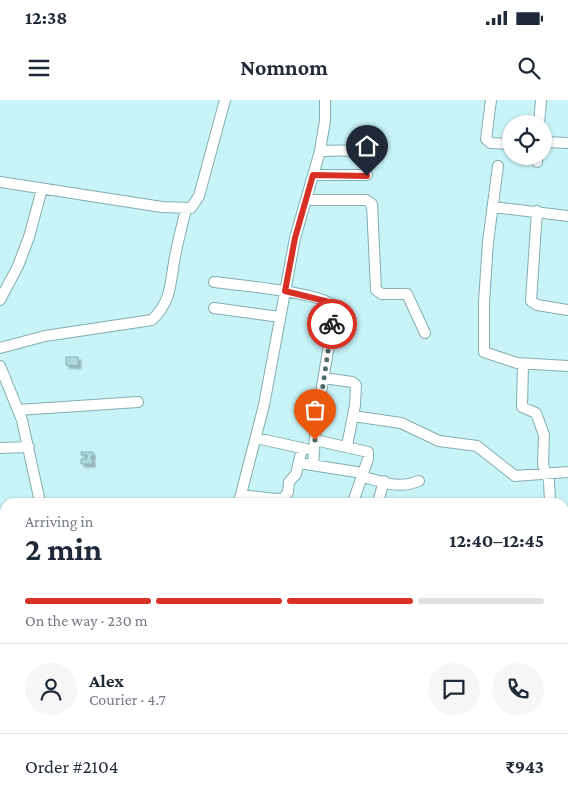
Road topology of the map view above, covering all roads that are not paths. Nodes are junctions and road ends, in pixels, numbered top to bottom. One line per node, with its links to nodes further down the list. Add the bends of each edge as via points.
1 (225, 100): 18 (street, via 198,196 194,206)
2 (325, 100): 9 (street)
3 (491, 100): 8 (street, via 486,140)
4 (541, 100): 5 (street)
5 (540, 115)
6 (552, 142): 7 (street)
7 (568, 142)
8 (502, 144)
9 (320, 151): 10 (street, via 365,153); 12 (street)
10 (371, 160)
11 (498, 166): 17 (street)
12 (313, 175): 13 (street); 16 (street)
13 (367, 176)
14 (0, 182): 15 (street)
15 (42, 189): 18 (street); 22 (street, via 29,237)
16 (306, 200): 24 (street, via 290,258); 29 (street, via 366,200 372,204 376,290 382,294 407,294)
17 (493, 207): 19 (street); 31 (street, via 483,347 487,354)
18 (186, 208): 30 (street, via 171,288 164,305 152,320 60,333)
19 (536, 211): 20 (street); 27 (street, via 531,301)
20 (568, 216)
21 (0, 275): 22 (street)
22 (11, 277): 25 (street)
23 (214, 282): 24 (street)
24 (285, 291): 28 (street); 34 (street, via 322,299 332,305)
25 (0, 300)
26 (214, 308): 28 (street)
27 (568, 310)
28 (280, 317): 38 (street)
29 (425, 333)
30 (0, 348)
31 (523, 364): 32 (street); 48 (street, via 522,407 536,413 540,422 544,435 543,465)
32 (568, 366)
33 (0, 370): 36 (street)
34 (324, 378): 37 (street, via 356,385); 39 (street)
35 (138, 402): 36 (street)
36 (18, 410): 41 (street)
37 (353, 416): 40 (street); 48 (street, via 401,423 439,441 477,446 516,476)
38 (256, 438): 43 (street); 52 (street)
39 (315, 445): 40 (street); 43 (street); 45 (street)
40 (347, 446): 47 (street, via 368,452)
41 (29, 447): 42 (street); 51 (street)
42 (0, 448)
43 (302, 448): 44 (street)
44 (299, 463): 45 (street); 53 (street, via 296,474 288,482)
45 (313, 465): 47 (street)
46 (568, 472): 48 (street)
47 (362, 475): 49 (street); 54 (street)
48 (547, 475): 56 (street)
49 (384, 481): 50 (street, via 396,486); 55 (street)
50 (419, 481)
51 (39, 498)
52 (240, 498)
53 (284, 498)
54 (355, 498)
55 (379, 498)
56 (550, 498)

